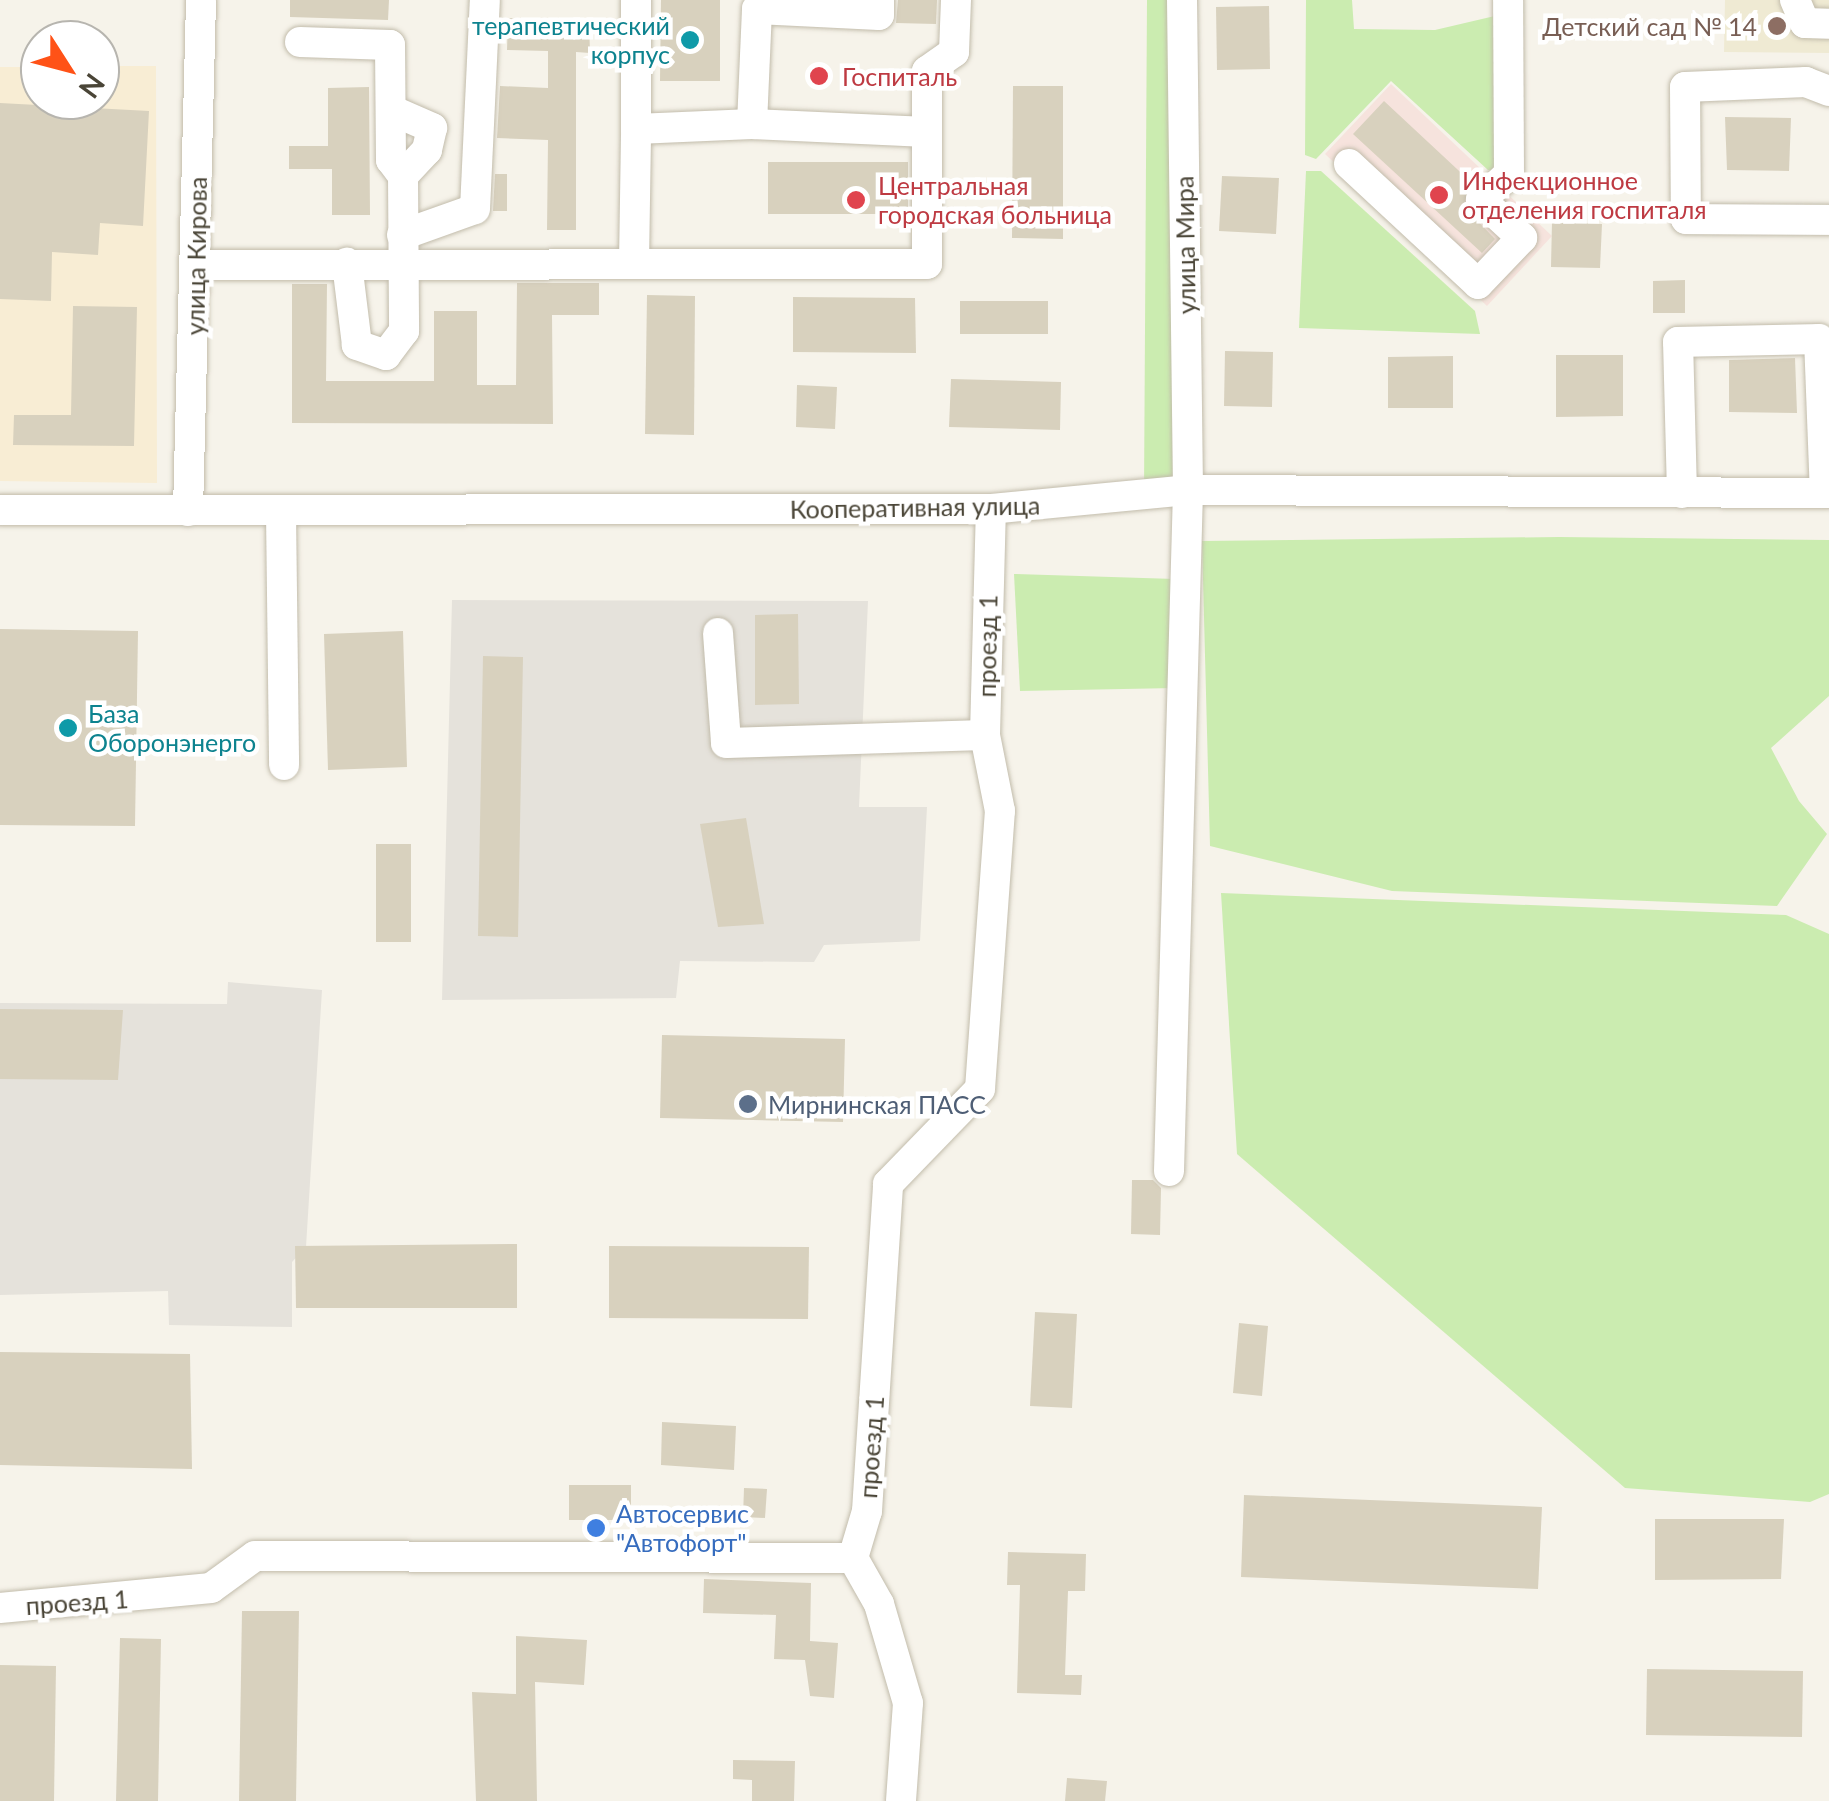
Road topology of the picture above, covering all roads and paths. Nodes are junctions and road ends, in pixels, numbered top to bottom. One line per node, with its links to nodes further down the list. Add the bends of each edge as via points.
1 (201, 0): 20 (street, улица Кирова)
2 (485, 0): 17 (street, via 474,209)
3 (636, 0): 13 (street)
4 (879, 0): 12 (street, via 879,15 757,9)
5 (956, 0): 14 (street, via 954,52 927,72)
6 (1182, 0): 21 (street, улица Мира)
7 (1508, 0): 15 (street, via 1509,174 1481,200 1522,238 1478,284)
8 (1795, 0): 9 (street, via 1805,23)
9 (1829, 24)
10 (300, 42): 17 (street, via 390,45 392,160 404,176)
11 (1829, 90): 16 (street, via 1806,82 1685,87 1686,219)
12 (752, 124): 13 (street); 14 (street)
13 (636, 129): 19 (street)
14 (927, 132): 19 (street, via 928,264)
15 (1349, 164)
16 (1829, 220)
17 (403, 248): 18 (street); 18 (street, via 404,331 386,355 358,346); 19 (street)
18 (346, 263): 20 (street)
19 (634, 263)
20 (197, 265): 26 (street, улица Кирова)
21 (1188, 490): 22 (street, Кооперативная улица); 25 (street, Кооперативная улица); 31 (street, улица Мира)
22 (1682, 493): 23 (street, Кооперативная улица); 23 (street, via 1678,342 1820,339)
23 (1827, 493)
24 (0, 510): 26 (street, Кооперативная улица)
25 (991, 510): 27 (street, Кооперативная улица); 29 (street, проезд 1)
26 (188, 512): 27 (street, Кооперативная улица)
27 (281, 512): 30 (street)
28 (718, 633): 29 (street, via 726,743)
29 (985, 735): 32 (street, проезд 1, via 1000,811 980,1089 888,1184 866,1510)
30 (284, 765)
31 (1169, 1170)
32 (853, 1558): 33 (street, проезд 1, via 255,1556 211,1588); 34 (street, via 879,1604 908,1704)
33 (0, 1608)
34 (901, 1801)

